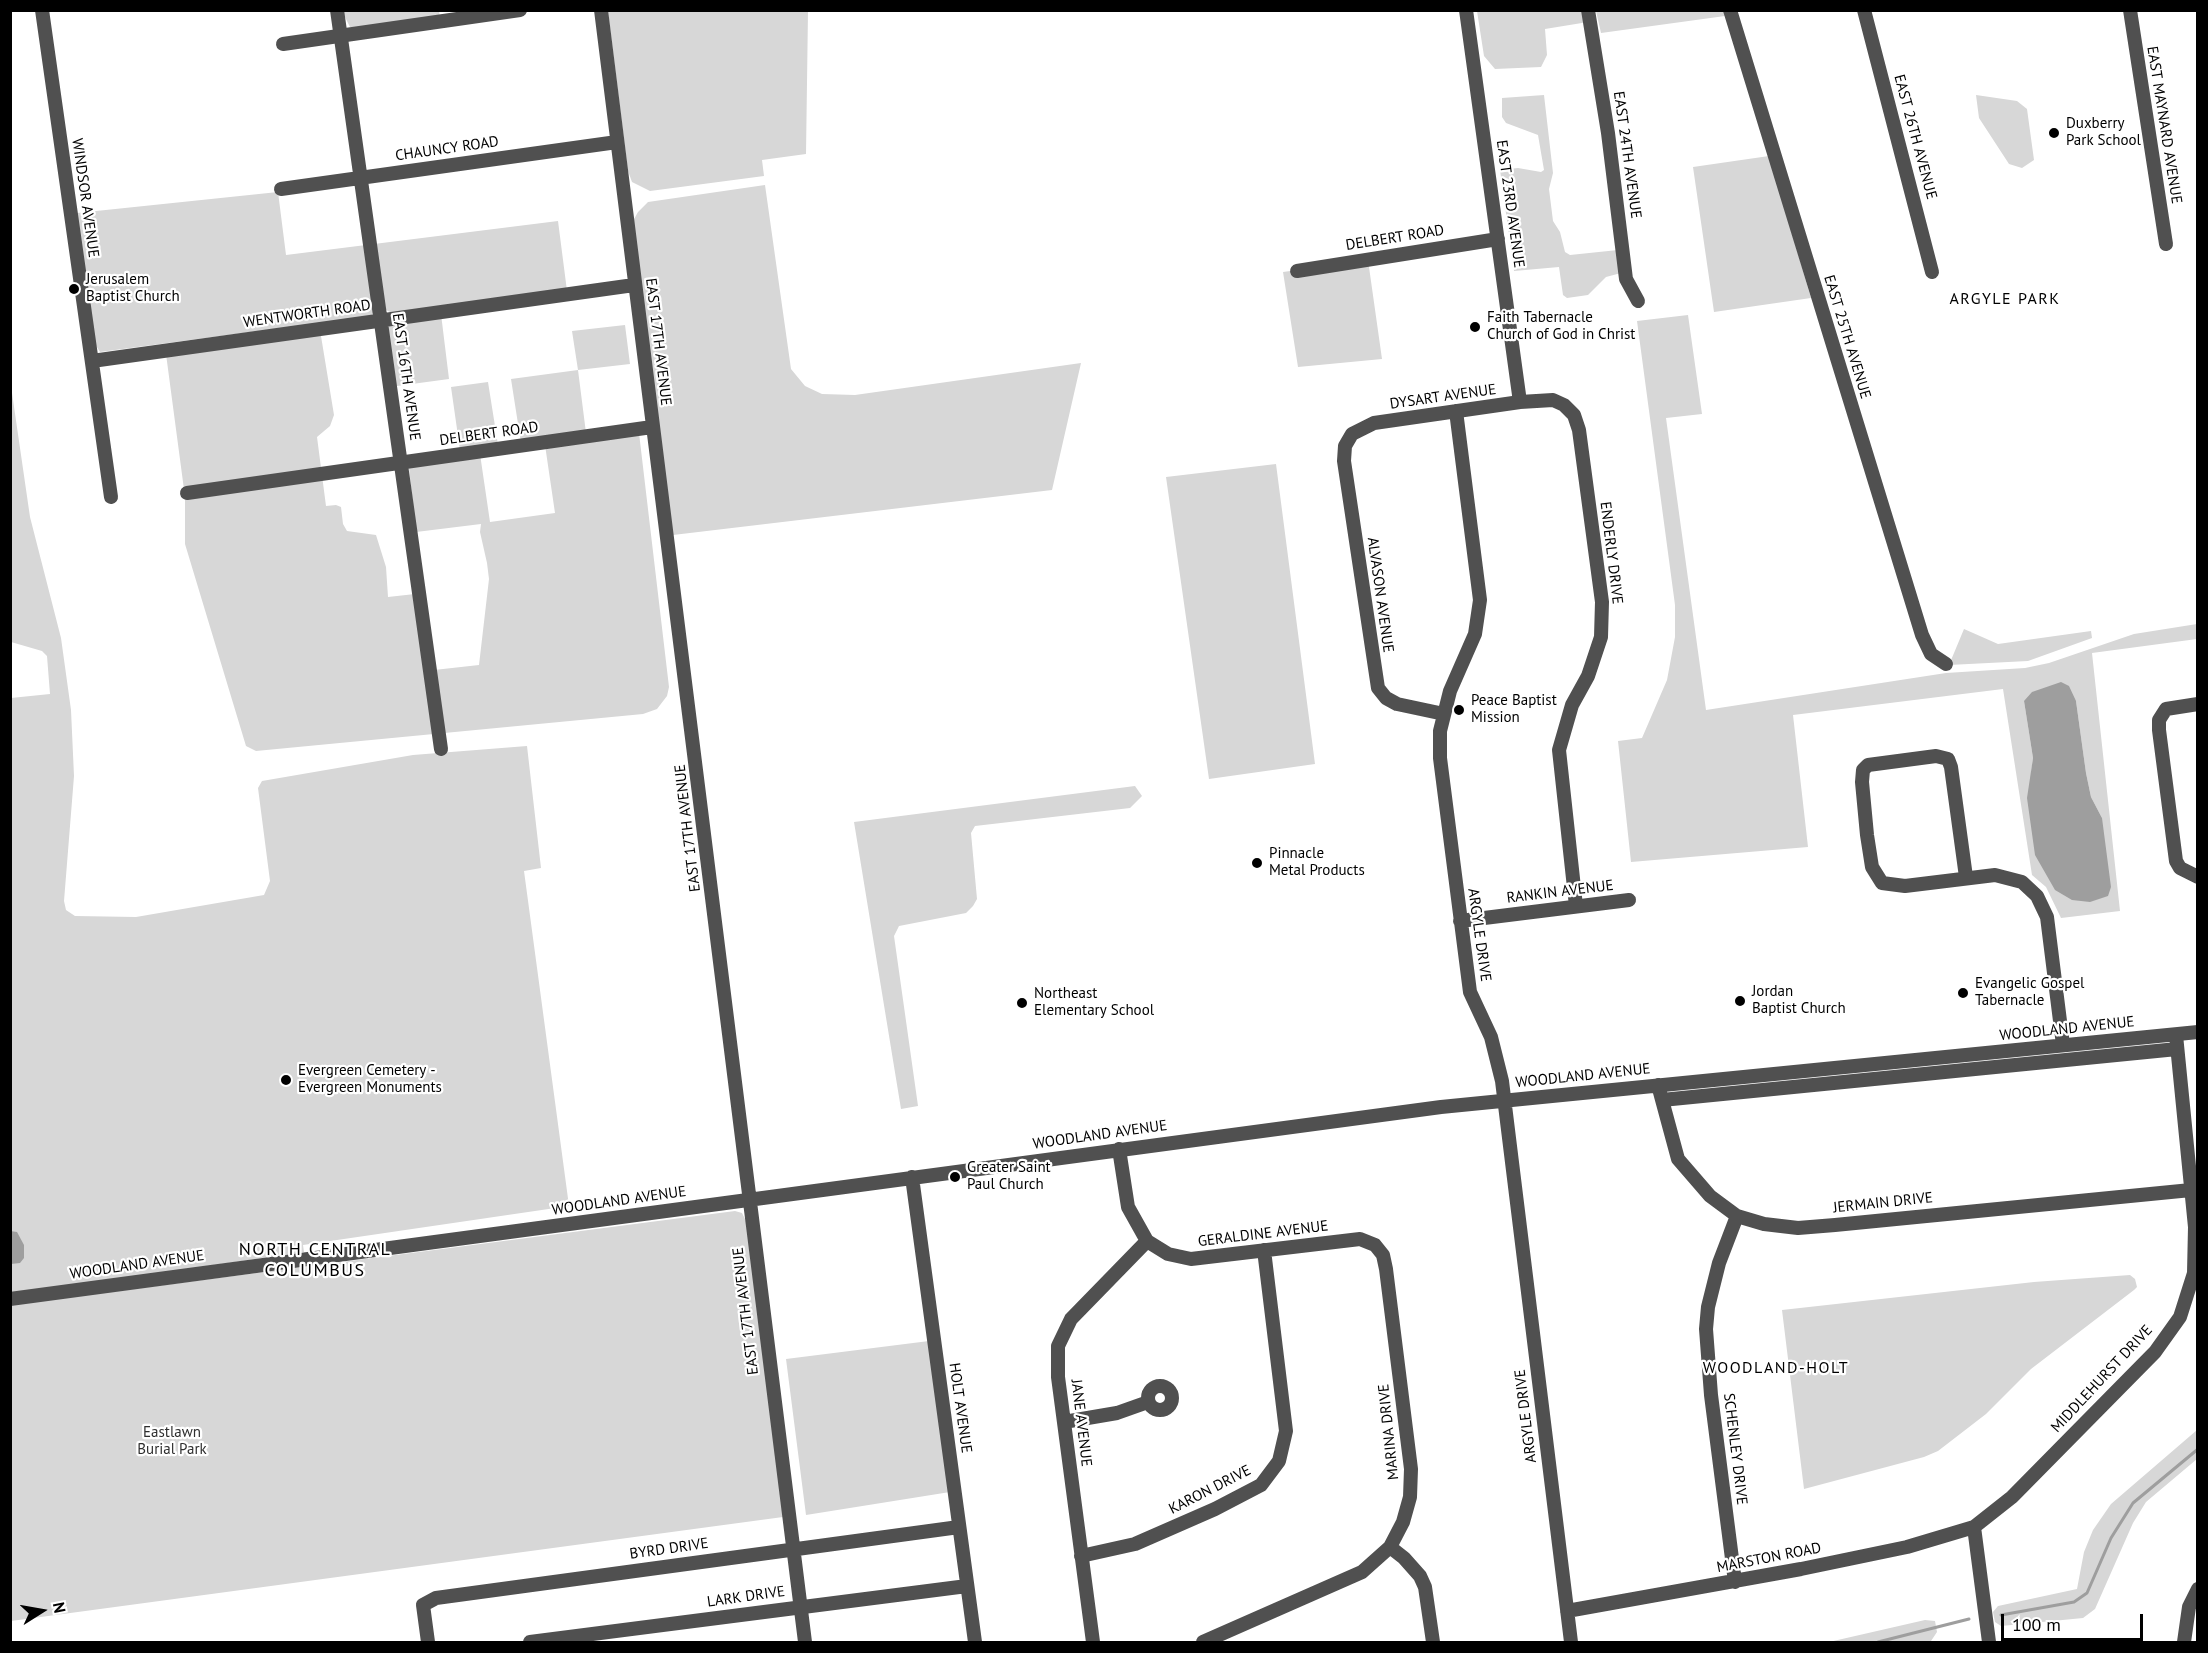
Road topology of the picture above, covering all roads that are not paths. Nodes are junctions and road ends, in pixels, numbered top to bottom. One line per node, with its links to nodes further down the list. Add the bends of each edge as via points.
1 (42, 10): 22 (street, WINDSOR AVENUE)
2 (337, 10): 10 (street, EAST 16TH AVENUE)
3 (520, 10): 10 (street)
4 (601, 10): 12 (street, EAST 17TH AVENUE)
5 (1466, 10): 15 (street, EAST 23RD AVENUE)
6 (1588, 10): 20 (street, EAST 24TH AVENUE, via 1626,279)
7 (1730, 10): 31 (street, EAST 25TH AVENUE, via 1922,636 1931,654)
8 (1864, 10): 18 (street, EAST 26TH AVENUE)
9 (2130, 10): 16 (street, EAST MAYNARD AVENUE)
10 (341, 36): 11 (street); 13 (street, EAST 16TH AVENUE)
11 (283, 44)
12 (617, 142): 13 (street, CHAUNCY ROAD); 19 (street, EAST 17TH AVENUE)
13 (361, 178): 14 (street, CHAUNCY ROAD); 21 (street, EAST 16TH AVENUE)
14 (281, 189)
15 (1498, 239): 17 (street, DELBERT ROAD); 24 (street, EAST 23RD AVENUE)
16 (2166, 244)
17 (1297, 270)
18 (1932, 272)
19 (634, 285): 21 (street, WENTWORTH ROAD); 26 (street, EAST 17TH AVENUE)
20 (1638, 301)
21 (381, 320): 22 (street, WENTWORTH ROAD); 28 (street, EAST 16TH AVENUE)
22 (92, 361): 30 (street, WINDSOR AVENUE)
23 (1541, 399): 24 (street, DYSART AVENUE); 38 (street, ENDERLY DRIVE, via 1563,405 1574,415 1602,602 1601,637 1588,676 1572,705 1559,750)
24 (1520, 402): 25 (street, DYSART AVENUE)
25 (1456, 411): 27 (street, DYSART AVENUE, via 1374,423); 33 (street, ARGYLE DRIVE, via 1480,600 1475,634)
26 (652, 427): 28 (street, DELBERT ROAD); 49 (street, EAST 17TH AVENUE)
27 (1352, 434): 33 (street, ALVASON AVENUE, via 1345,446 1344,460 1378,688 1397,704)
28 (401, 463): 29 (street, DELBERT ROAD); 34 (street, EAST 16TH AVENUE)
29 (187, 493)
30 (111, 497)
31 (1946, 664)
32 (2198, 704): 35 (street, via 2166,709 2158,730 2176,861 2180,868)
33 (1444, 714): 39 (street, ARGYLE DRIVE, via 1440,758)
34 (441, 748)
35 (2198, 877)
36 (1966, 878): 36 (street, via 1952,767 1944,756 1874,762 1863,770 1870,857 1882,883 1905,886); 42 (street, via 2004,876 2022,882 2037,896 2047,917)
37 (1629, 900): 38 (street, RANKIN AVENUE)
38 (1576, 906): 39 (street, RANKIN AVENUE)
39 (1460, 921): 44 (street, ARGYLE DRIVE, via 1470,992 1491,1037)
40 (2198, 1032): 41 (street, WOODLAND AVENUE)
41 (2177, 1042): 42 (street, WOODLAND AVENUE); 45 (street); 48 (street, MIDDLEHURST DRIVE)
42 (2063, 1045): 43 (street, WOODLAND AVENUE)
43 (1658, 1086): 44 (street, WOODLAND AVENUE); 45 (street, JERMAIN DRIVE)
44 (1504, 1100): 46 (street, WOODLAND AVENUE); 66 (street, ARGYLE DRIVE)
45 (1662, 1100): 50 (street, JERMAIN DRIVE, via 1678,1160 1710,1196)
46 (1119, 1149): 47 (street, WOODLAND AVENUE); 51 (street, via 1128,1207)
47 (912, 1177): 49 (street, WOODLAND AVENUE); 57 (street, HOLT AVENUE)
48 (2191, 1190): 50 (street, JERMAIN DRIVE, via 1798,1228); 58 (street, MIDDLEHURST DRIVE, via 2194,1273 2180,1317 2155,1352 2116,1392 2012,1497)
49 (749, 1200): 54 (street, WOODLAND AVENUE); 60 (street, EAST 17TH AVENUE)
50 (1737, 1216): 62 (street, SCHENLEY DRIVE, via 1719,1263 1706,1329)
51 (1147, 1241): 53 (street, GERALDINE AVENUE, via 1167,1254 1191,1259); 56 (street, JANE AVENUE, via 1071,1319 1058,1346)
52 (1375, 1245): 53 (street, GERALDINE AVENUE, via 1360,1239); 59 (street, MARINA DRIVE, via 1383,1255 1386,1269 1411,1468 1410,1497)
53 (1264, 1250): 61 (street, KARON DRIVE, via 1286,1431 1279,1461 1261,1485 1215,1509 1135,1544)
54 (10, 1299)
55 (1148, 1402): 56 (street, via 1118,1413)
56 (1064, 1422): 61 (street, JANE AVENUE)
57 (959, 1527): 60 (street, BYRD DRIVE); 63 (street, HOLT AVENUE)
58 (1974, 1527): 62 (street, MARSTON ROAD, via 1907,1547); 75 (street)
59 (1390, 1547): 72 (street, MARINA DRIVE, via 1362,1572); 73 (street, via 1420,1576 1425,1587)
60 (792, 1549): 65 (street, EAST 17TH AVENUE); 67 (street, BYRD DRIVE, via 428,1600 423,1605)
61 (1082, 1556): 71 (street, JANE AVENUE)
62 (1735, 1582): 66 (street, MARSTON ROAD)
63 (968, 1586): 65 (street, LARK DRIVE); 70 (street, HOLT AVENUE)
64 (2198, 1589): 76 (street, via 2189,1607)
65 (799, 1606): 68 (street, LARK DRIVE); 69 (street, EAST 17TH AVENUE)
66 (1567, 1611): 74 (street, ARGYLE DRIVE)
67 (428, 1642)
68 (530, 1642)
69 (805, 1642)
70 (975, 1642)
71 (1093, 1642)
72 (1203, 1642)
73 (1433, 1642)
74 (1571, 1642)
75 (1989, 1642)
76 (2184, 1642)

